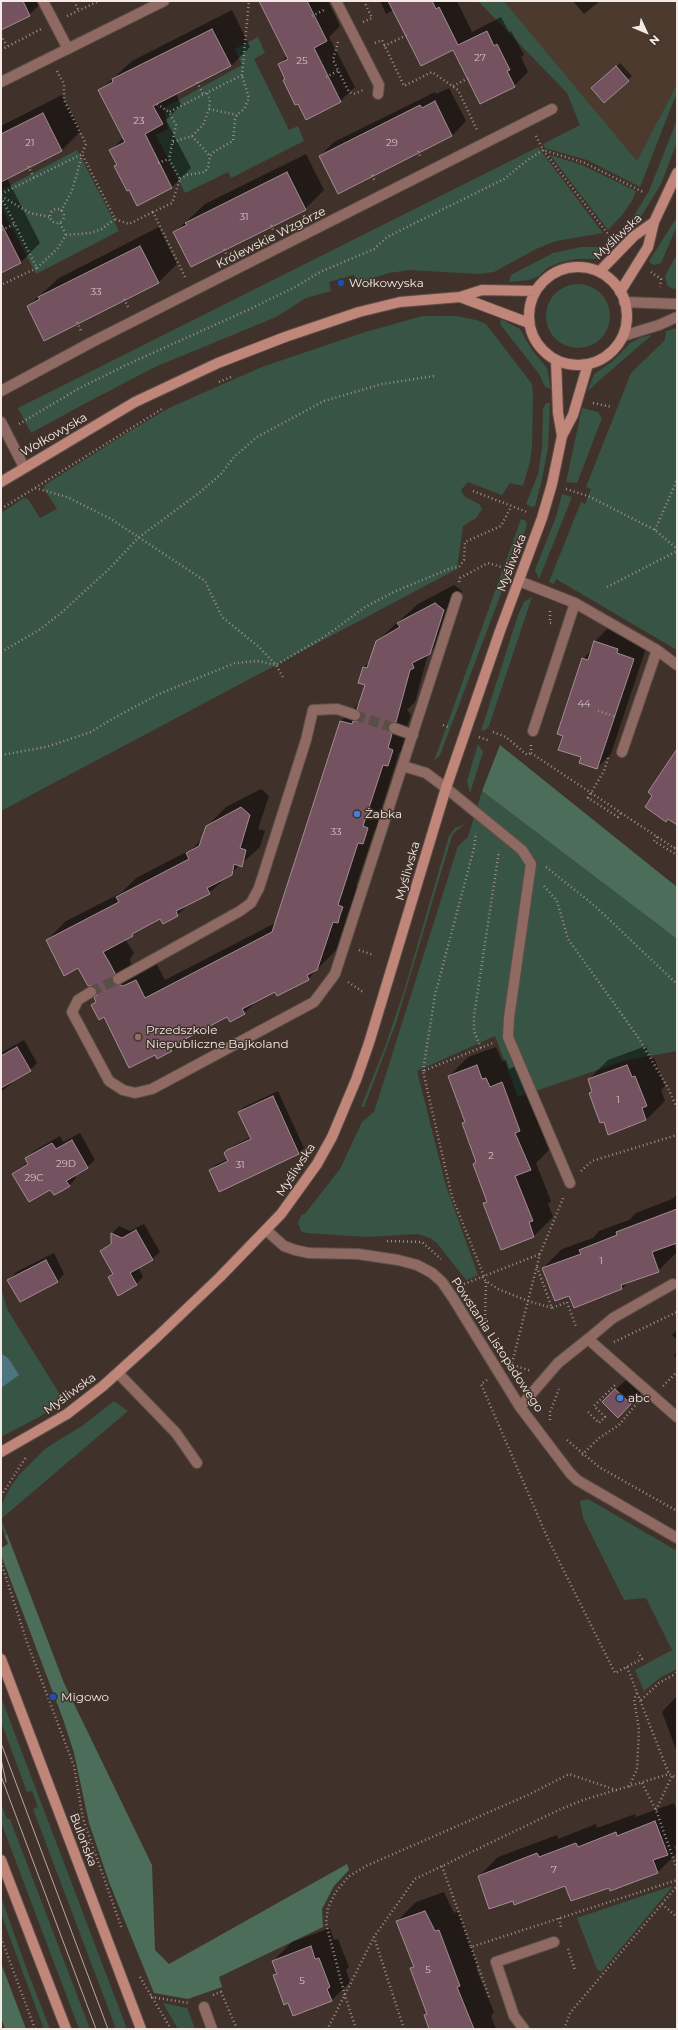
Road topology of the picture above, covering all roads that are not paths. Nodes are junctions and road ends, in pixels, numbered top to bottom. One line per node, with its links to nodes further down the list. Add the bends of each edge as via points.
1 (43, 1): 4 (street)
2 (164, 1): 4 (street)
3 (336, 1): 6 (street)
4 (68, 49): 5 (street)
5 (1, 82)
6 (378, 89)
7 (552, 109): 20 (street, Królewskie Wzgórze, via 92,342)
8 (677, 173): 9 (street, Myśliwska)
9 (654, 222): 10 (street, Myśliwska, via 634,236); 13 (street, Myśliwska, via 648,247)
10 (599, 272): 11 (street, via 586,268 557,272 545,279); 13 (street, via 608,278)
11 (536, 290): 12 (street, Wołkowyska, via 482,290); 16 (street, via 529,312)
12 (460, 296): 16 (street, Wołkowyska); 23 (street, Wołkowyska, via 400,302 359,312 218,363 135,402)
13 (622, 297): 14 (street); 17 (street, via 626,313)
14 (677, 304)
15 (677, 317): 17 (street)
16 (529, 323): 18 (street, via 538,345)
17 (622, 336): 19 (street, via 609,354)
18 (556, 360): 19 (street); 22 (street, Myśliwska, via 558,414)
19 (588, 364): 22 (street, Myśliwska, via 573,415)
20 (1, 391)
21 (1, 422): 23 (street)
22 (562, 436): 25 (street, Myśliwska, via 552,484)
23 (24, 467): 24 (street, Wołkowyska)
24 (1, 482)
25 (519, 581): 27 (street); 36 (street, Myśliwska)
26 (457, 597): 33 (street)
27 (575, 603): 28 (street); 32 (street)
28 (657, 650): 29 (street); 34 (street)
29 (677, 666)
30 (355, 715): 37 (street, via 337,709 313,710 306,740 259,888 251,903)
31 (394, 728): 33 (street)
32 (533, 731)
33 (413, 735): 35 (street)
34 (622, 752)
35 (403, 766): 36 (street, via 426,773); 38 (street, via 335,974 314,1002 152,1089 135,1093 123,1090 109,1081 72,1012 78,1000)
36 (446, 788): 39 (street, via 522,850 530,869 508,1037); 40 (street, Myśliwska, via 381,1008 354,1086 317,1164 296,1195)
37 (118, 979)
38 (91, 992)
39 (570, 1183)
40 (266, 1230): 43 (street, Myśliwska); 44 (street, Powstania Listopadowego, via 284,1246 294,1250 309,1253 358,1254 398,1260 417,1265 432,1273 453,1298)
41 (673, 1284): 42 (street, via 613,1318)
42 (588, 1339): 44 (street, via 558,1364); 45 (street)
43 (118, 1373): 46 (street, Myśliwska, via 67,1414); 47 (street, via 176,1433)
44 (520, 1406): 48 (street, Powstania Listopadowego, via 559,1461 577,1480)
45 (677, 1417)
46 (1, 1452)
47 (197, 1462)
48 (677, 1538)
49 (1, 1660): 54 (street, Bulońska)
50 (1, 1860): 53 (street)
51 (554, 1942): 56 (street, via 496,1962 514,2016)
52 (204, 2007): 55 (street)
53 (66, 2029)
54 (141, 2029)
55 (212, 2029)
56 (524, 2029)

